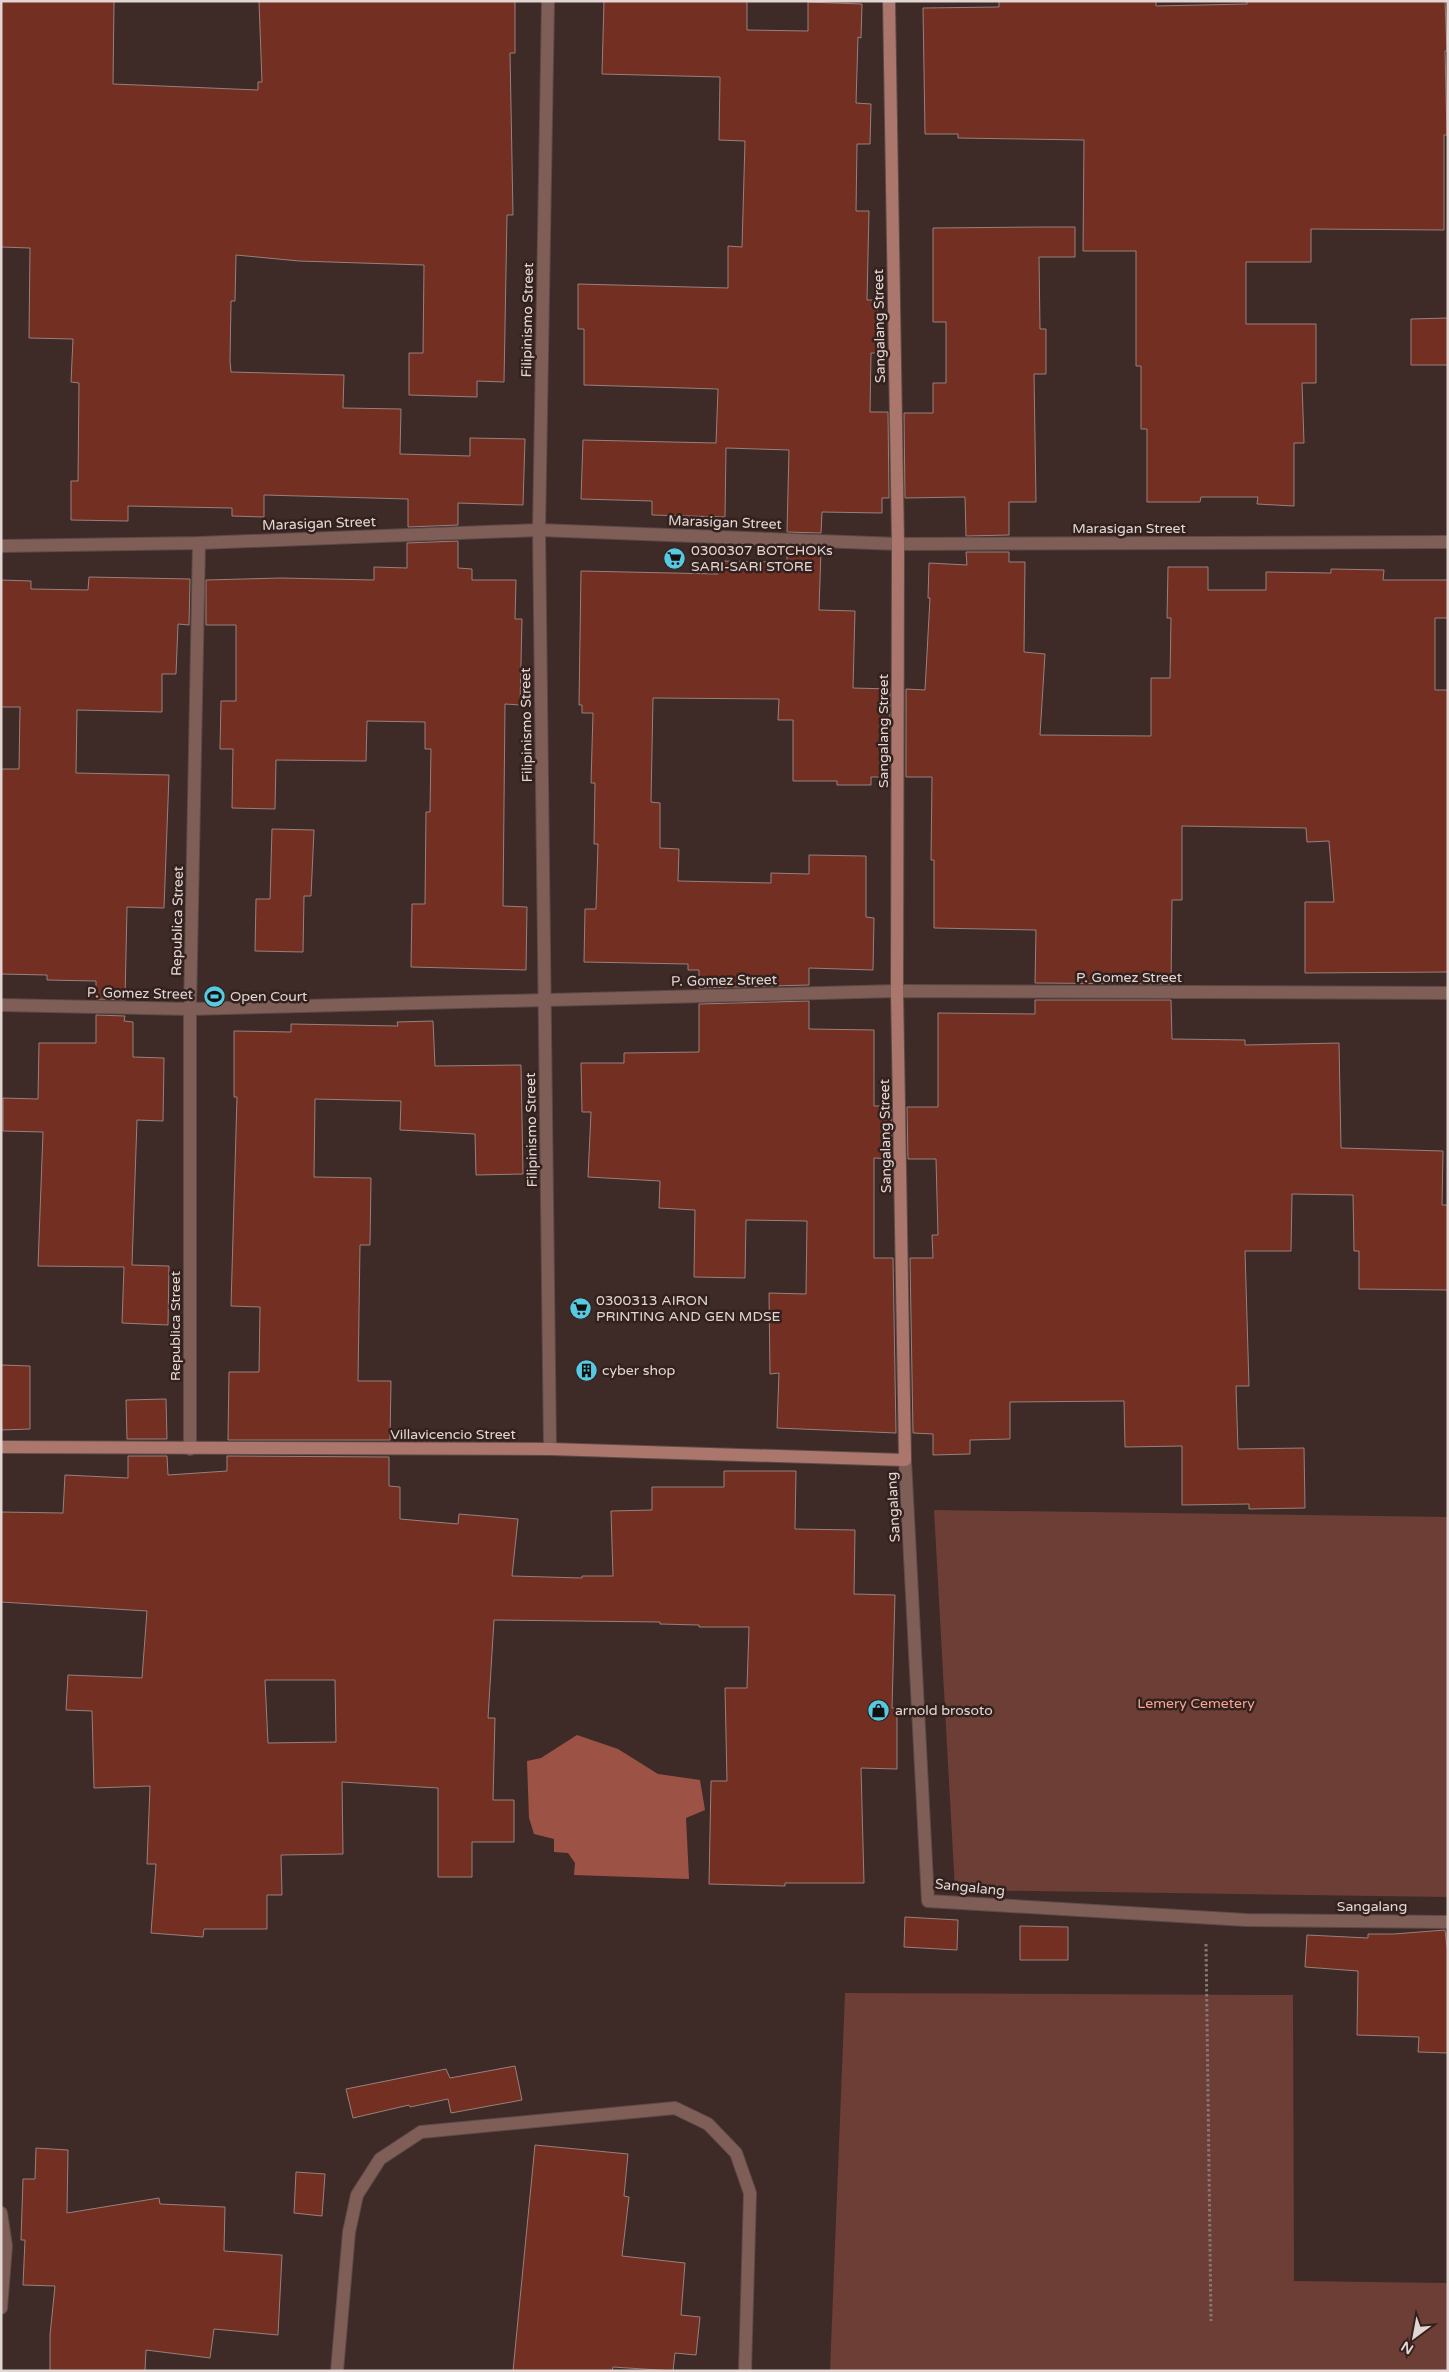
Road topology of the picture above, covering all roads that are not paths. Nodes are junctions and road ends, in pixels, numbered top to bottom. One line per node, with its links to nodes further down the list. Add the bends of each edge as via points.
1 (548, 1): 3 (street, Filipinismo Street)
2 (889, 1): 6 (street, Sangalang Street)
3 (538, 530): 5 (street, Marasigan Street); 6 (street, Marasigan Street); 10 (street, Filipinismo Street)
4 (1448, 542): 6 (street, Marasigan Street)
5 (199, 543): 7 (street, Marasigan Street); 12 (street, Republica Street)
6 (898, 544): 8 (street, Sangalang Street)
7 (1, 546)
8 (897, 991): 9 (street, P. Gomez Street); 10 (street, P. Gomez Street); 16 (street, Sangalang Street)
9 (1448, 993)
10 (544, 998): 12 (street, P. Gomez Street); 15 (street, Filipinismo Street)
11 (1, 1006): 12 (street, P. Gomez Street)
12 (190, 1009): 14 (street, Republica Street)
13 (1, 1447): 14 (street, Villavicencio Street)
14 (190, 1449): 15 (street, Villavicencio Street)
15 (550, 1449): 16 (street, Villavicencio Street)
16 (905, 1460): 17 (street, Sangalang, via 928,1901 1246,1920)
17 (1448, 1922)
18 (1, 2212): 19 (street, via 6,2246)
19 (1, 2308)
20 (337, 2371): 21 (street, via 349,2232 357,2195 380,2159 421,2132 675,2108 708,2124 736,2153 750,2193)
21 (745, 2371)

